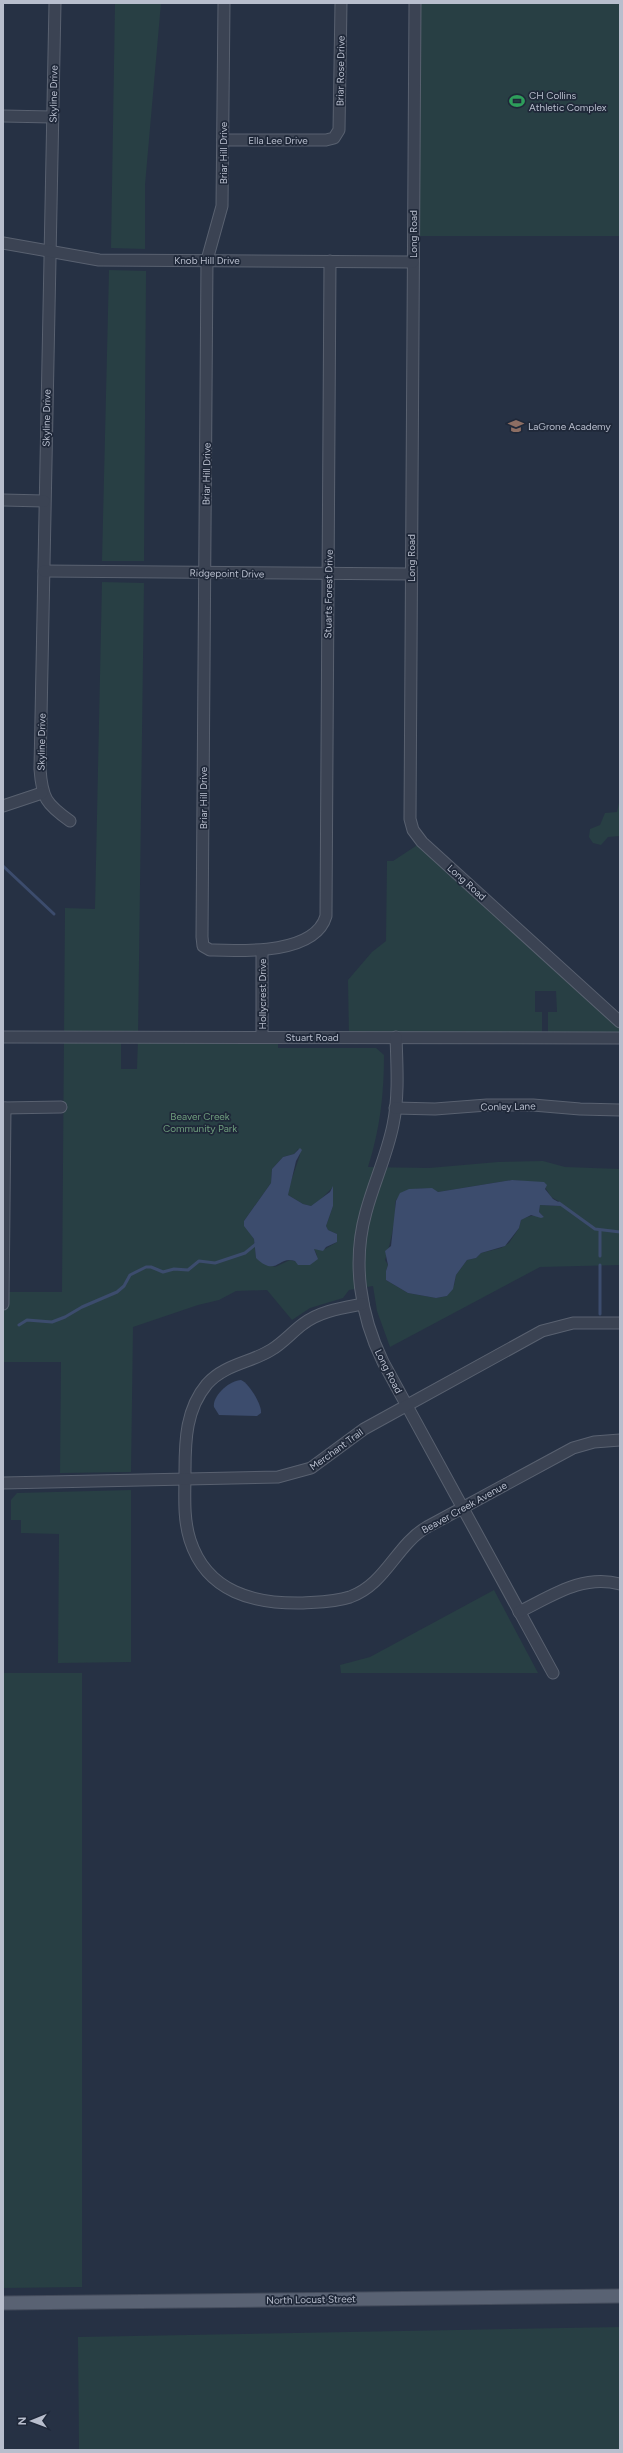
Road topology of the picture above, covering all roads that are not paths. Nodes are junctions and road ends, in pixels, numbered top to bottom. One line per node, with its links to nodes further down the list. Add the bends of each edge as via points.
1 (54, 3): 6 (street, Skyline Drive)
2 (224, 3): 8 (street, Briar Hill Drive)
3 (341, 3): 7 (street, Briar Rose Drive, via 339,130)
4 (415, 3): 13 (street, Long Road)
5 (3, 116): 6 (street)
6 (52, 117): 10 (street, Skyline Drive)
7 (334, 138): 8 (street, Ella Lee Drive)
8 (223, 140): 11 (street, Briar Hill Drive, via 222,206)
9 (3, 243): 10 (street, Knob Hill Drive)
10 (49, 251): 11 (street, Knob Hill Drive, via 99,260); 15 (street, Skyline Drive)
11 (207, 260): 12 (street, Knob Hill Drive); 17 (street, Briar Hill Drive)
12 (330, 261): 13 (street, Knob Hill Drive); 18 (street, Stuarts Forest Drive)
13 (413, 262): 19 (street, Long Road)
14 (3, 500): 15 (street)
15 (44, 501): 16 (street, Skyline Drive)
16 (44, 571): 17 (street, Ridgepoint Drive); 20 (street, Skyline Drive, via 40,769)
17 (205, 572): 18 (street, Ridgepoint Drive); 23 (street, Briar Hill Drive, via 202,937 205,948 210,950)
18 (328, 574): 19 (street, Ridgepoint Drive); 23 (street, Stuarts Forest Drive, via 326,916 322,926 300,940)
19 (411, 574): 24 (street, Long Road, via 409,816 414,830 422,842)
20 (42, 792): 21 (street); 22 (street, via 50,805)
21 (3, 806)
22 (70, 821)
23 (262, 951): 26 (street, Hollycrest Drive)
24 (620, 1022)
25 (3, 1037): 26 (street, Stuart Road)
26 (262, 1037): 27 (street, Stuart Road)
27 (396, 1038): 28 (street, Stuart Road); 31 (street, Long Road)
28 (620, 1038)
29 (61, 1107): 30 (street)
30 (4, 1108): 33 (street)
31 (395, 1108): 32 (street, Conley Lane, via 435,1110 487,1105 533,1105); 35 (street, Long Road, via 389,1143 361,1235 359,1273)
32 (620, 1110)
33 (3, 1238): 34 (street)
34 (3, 1304)
35 (363, 1304): 37 (street, Long Road, via 378,1352); 39 (street, Beaver Creek Avenue, via 333,1310 312,1318 271,1350 229,1367 212,1379 198,1397 188,1421)
36 (620, 1323): 37 (street, Merchant Trail, via 573,1323 553,1327)
37 (406, 1405): 39 (street, Merchant Trail, via 358,1432 322,1461 305,1471 283,1477); 41 (street, Long Road)
38 (620, 1440): 41 (street, Beaver Creek Avenue, via 594,1442 573,1448)
39 (185, 1479): 40 (street, Merchant Trail); 41 (street, Beaver Creek Avenue, via 188,1533 203,1565 228,1589 255,1600 272,1603 328,1602 355,1594 377,1581 415,1535)
40 (3, 1483)
41 (462, 1508): 43 (street, Long Road)
42 (620, 1584): 43 (street, via 581,1583)
43 (519, 1612): 44 (street, Long Road)
44 (553, 1672)
45 (620, 2296): 46 (main road, North Locust Street)
46 (3, 2302)

